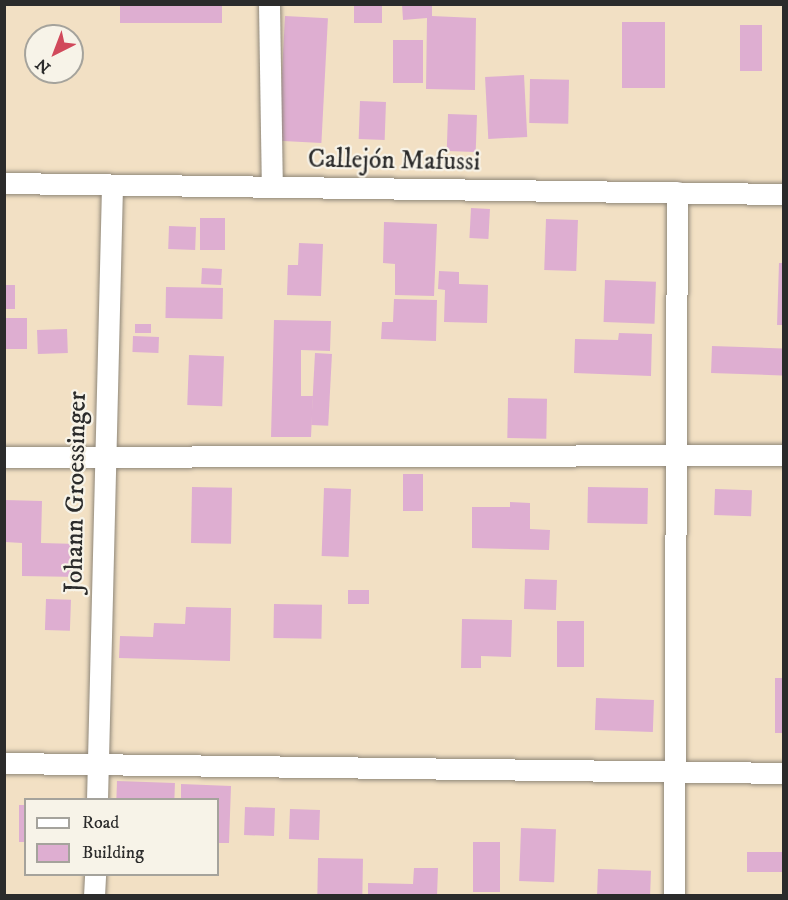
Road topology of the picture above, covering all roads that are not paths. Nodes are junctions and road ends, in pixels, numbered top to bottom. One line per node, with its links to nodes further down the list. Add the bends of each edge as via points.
1 (269, 4): 4 (street)
2 (4, 183): 3 (street, Callejón Mafussi)
3 (112, 185): 4 (street, Callejón Mafussi); 10 (street, Johann Groessinger)
4 (272, 186): 5 (street, Callejón Mafussi)
5 (677, 192): 6 (street, Callejón Mafussi); 8 (street)
6 (783, 194)
7 (783, 455): 8 (street)
8 (678, 456): 10 (street); 13 (street)
9 (4, 457): 10 (street)
10 (103, 457): 12 (street, Johann Groessinger)
11 (4, 763): 12 (street)
12 (98, 764): 13 (street); 15 (street, Johann Groessinger)
13 (674, 772): 14 (street); 18 (street)
14 (783, 773)
15 (97, 798)
16 (95, 876): 17 (street)
17 (94, 896)
18 (674, 896)

